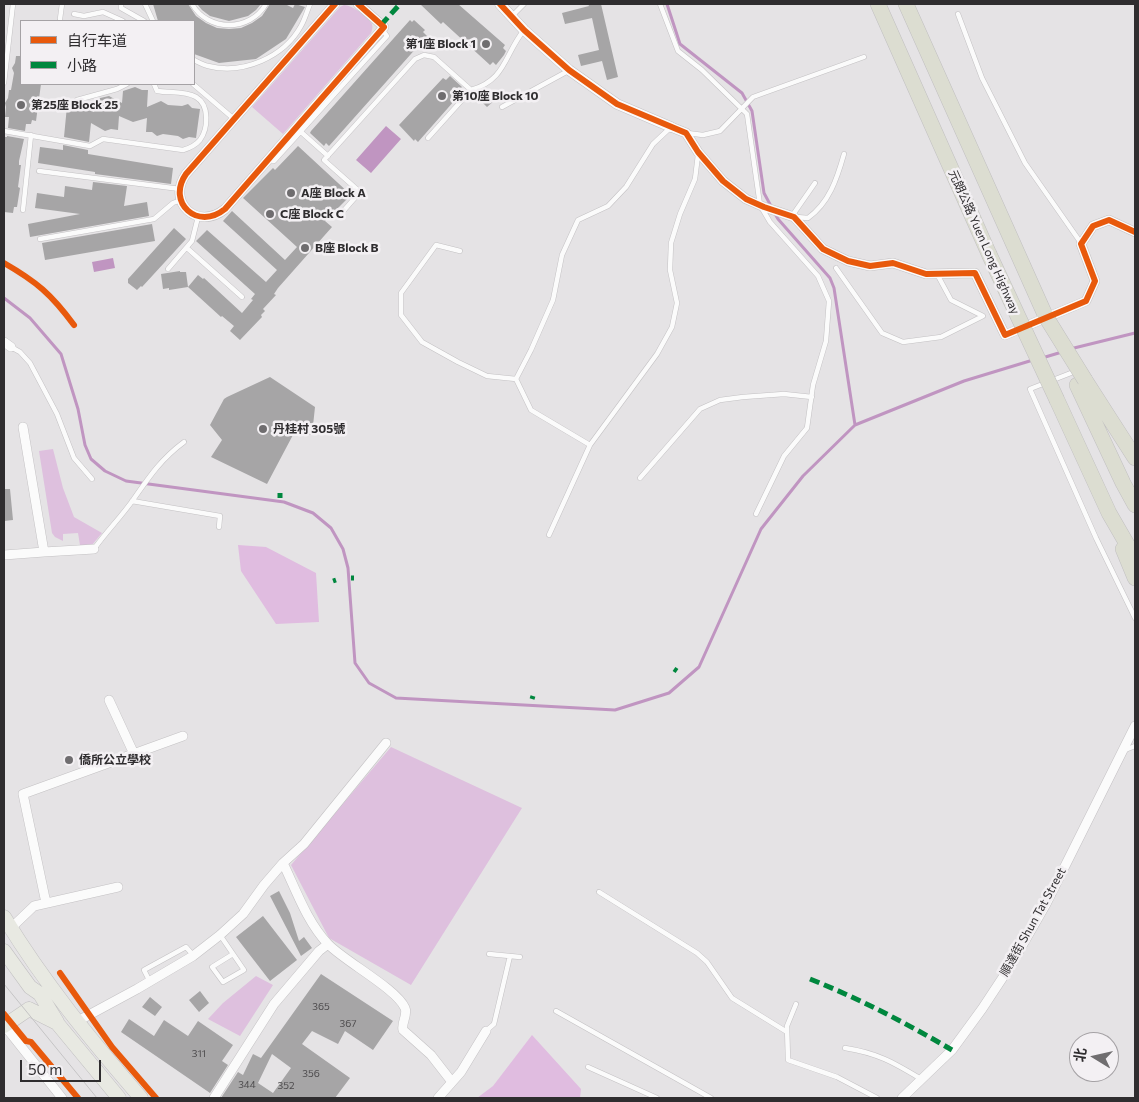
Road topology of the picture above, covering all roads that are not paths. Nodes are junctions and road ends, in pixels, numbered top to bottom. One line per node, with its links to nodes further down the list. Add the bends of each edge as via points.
1 (13, 4): 27 (lane)
2 (62, 4): 18 (lane)
3 (121, 4): 20 (lane, via 121,8)
4 (145, 4): 21 (lane)
5 (192, 4): 6 (lane, via 207,19 233,25 250,20)
6 (266, 4)
7 (310, 4): 25 (lane, via 301,26 284,47 262,62 235,68 208,66)
8 (335, 4): 35 (street)
9 (358, 4): 22 (street, via 384,27)
10 (500, 4): 17 (street)
11 (524, 4): 17 (lane)
12 (660, 4): 34 (lane, via 678,51 702,70)
13 (878, 4): 76 (highway, 元朗公路 Yuen Long Highway, bridge)
14 (906, 4): 66 (highway, 元朗公路 Yuen Long Highway, bridge, via 1046,317)
15 (74, 14): 19 (lane, via 84,16 103,12)
16 (958, 14): 57 (lane, via 982,78 1025,163)
17 (512, 16): 23 (street)
18 (60, 19)
19 (121, 20)
20 (142, 20)
21 (153, 20)
22 (382, 29): 38 (lane, via 387,36); 45 (street)
23 (524, 30): 26 (street); 31 (lane, via 501,71 483,87)
24 (864, 57): 34 (lane, via 753,97)
25 (195, 60)
26 (569, 70): 33 (lane); 36 (street, via 617,104)
27 (4, 83)
28 (125, 85): 32 (lane)
29 (154, 85): 40 (lane, via 157,90 188,94 203,103 206,127 192,147 183,150 103,139 90,146)
30 (194, 85): 35 (lane)
31 (471, 90): 41 (lane); 44 (lane, via 434,57 420,56)
32 (77, 100)
33 (502, 107)
34 (740, 109): 39 (lane, via 720,131 703,135); 50 (lane, via 747,114)
35 (234, 119): 48 (street, via 186,174)
36 (671, 127): 39 (street); 65 (lane, via 653,144 626,187 608,206 578,220 562,255 553,300)
37 (4, 131): 40 (lane)
38 (301, 132): 44 (lane); 45 (lane, via 274,161)
39 (686, 133): 42 (street)
40 (31, 136): 51 (lane)
41 (428, 138)
42 (698, 152): 50 (street, via 723,181); 70 (lane, via 695,179 671,243 670,270 676,303 672,326 657,354)
43 (844, 154): 54 (lane, via 836,184 818,211 808,218)
44 (328, 156): 53 (lane, via 324,160 360,192)
45 (268, 159): 52 (street, via 219,214)
46 (39, 171): 48 (lane)
47 (815, 183): 54 (lane)
48 (180, 189): 49 (street)
49 (181, 200): 52 (street, via 185,208); 56 (lane, via 154,219)
50 (762, 206): 54 (street); 67 (lane, via 770,222 818,276 829,301 826,342)
51 (24, 210)
52 (198, 216): 58 (lane)
53 (339, 216)
54 (793, 216): 62 (street, via 823,249 848,261 870,266 893,263 926,274)
55 (1135, 232): 57 (street, via 1109,220 1093,226)
56 (40, 240)
57 (1082, 244): 62 (street, via 1095,281 1086,301 1005,335 975,274)
58 (187, 248): 61 (lane); 63 (lane)
59 (460, 251): 65 (lane, via 436,245 401,293 401,315 422,342 487,376)
60 (836, 268): 62 (lane, via 882,333 903,342 941,337 983,316 951,300)
61 (168, 269)
62 (937, 274)
63 (242, 297)
64 (7, 344): 73 (lane, via 30,363 57,414 74,458)
65 (516, 379): 70 (lane, via 531,410)
66 (1079, 379): 71 (highway); 75 (highway); 85 (lane, via 1030,388)
67 (812, 397): 72 (lane, via 784,394 744,397 720,400 700,409); 77 (lane, via 807,428 784,456)
68 (23, 427): 81 (street)
69 (184, 442): 74 (lane, via 157,466)
70 (590, 445): 79 (lane)
71 (1135, 458)
72 (640, 478)
73 (92, 479)
74 (132, 501): 78 (lane, via 220,516); 80 (lane)
75 (1135, 505)
76 (1109, 513): 83 (highway, 元朗公路 Yuen Long Highway); 84 (highway)
77 (756, 514)
78 (219, 527)
79 (549, 535)
80 (94, 550): 81 (street)
81 (44, 552): 82 (street)
82 (4, 555)
83 (1135, 558)
84 (1135, 578)
85 (1135, 618)
86 (109, 700): 92 (street)
87 (1135, 726): 91 (street, 順達街 Shun Tat Street)
88 (183, 736): 92 (street)
89 (386, 743): 93 (street, via 304,844)
90 (1135, 746): 91 (lane)
91 (1121, 752): 116 (street, 順達街 Shun Tat Street, via 1046,904 1011,965 952,1050)
92 (134, 754): 96 (street, via 23,794)
93 (283, 863): 98 (street, via 243,914); 99 (street, via 312,923)
94 (118, 886): 96 (street)
95 (599, 892): 113 (lane, via 697,953 732,998)
96 (46, 903): 97 (street, via 34,906)
97 (6, 927): 109 (main road)
98 (220, 935): 101 (lane); 109 (street, via 194,956)
99 (328, 944): 117 (street, via 404,1005 403,1030 431,1055); 121 (street, via 274,1004)
100 (4, 951): 105 (main road)
101 (233, 954): 101 (lane, via 244,970 223,982 212,967)
102 (489, 954): 103 (lane)
103 (510, 956): 104 (lane); 112 (lane, via 494,1024)
104 (520, 957)
105 (30, 986): 107 (main road); 110 (main road, via 46,1002)
106 (796, 1004): 113 (lane)
107 (29, 1009): 110 (main road); 111 (main road)
108 (556, 1011): 124 (lane)
109 (76, 1022): 120 (main road)
110 (57, 1023): 119 (main road)
111 (4, 1026): 118 (street)
112 (486, 1031): 117 (street)
113 (787, 1032): 125 (lane, via 788,1060 837,1077)
114 (844, 1048): 116 (lane, via 890,1060)
115 (588, 1067): 123 (lane)
116 (922, 1080): 126 (street, 順達街 Shun Tat Street)
117 (452, 1082): 122 (street)
118 (62, 1098)
119 (119, 1098)
120 (140, 1098)
121 (214, 1098)
122 (438, 1098)
123 (657, 1098)
124 (710, 1098)
125 (876, 1098)
126 (902, 1098)

